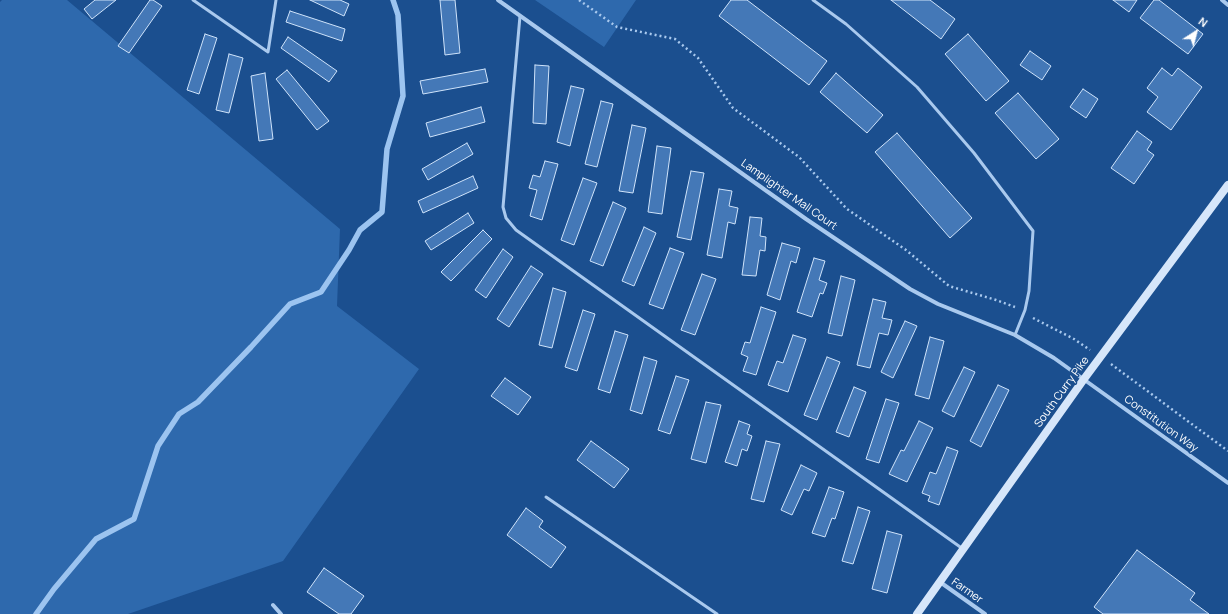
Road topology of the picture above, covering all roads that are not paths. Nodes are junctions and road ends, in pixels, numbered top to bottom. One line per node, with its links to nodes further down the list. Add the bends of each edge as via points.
1 (194, 0): 2 (lane, via 268,52)
2 (276, 0)
3 (498, 0): 7 (street, Lamplighter Mall Court)
4 (814, 0): 9 (lane, via 846,24 917,86 974,153 1033,231 1029,291)
5 (1222, 0): 6 (street)
6 (1228, 4)
7 (520, 16): 9 (street, Lamplighter Mall Court, via 806,219 910,289 938,304); 13 (lane, via 503,207 506,218 516,230)
8 (1228, 186): 10 (main road, South Curry Pike)
9 (1016, 335): 10 (street, Lamplighter Mall Court)
10 (1084, 379): 11 (street, Constitution Way); 13 (main road, South Curry Pike)
11 (1228, 483)
12 (546, 497): 17 (lane)
13 (963, 550): 14 (main road, South Curry Pike)
14 (940, 582): 18 (main road, South Curry Pike); 19 (street, Farmer)
15 (273, 605): 16 (street)
16 (281, 614)
17 (717, 614)
18 (917, 614)
19 (985, 614)

